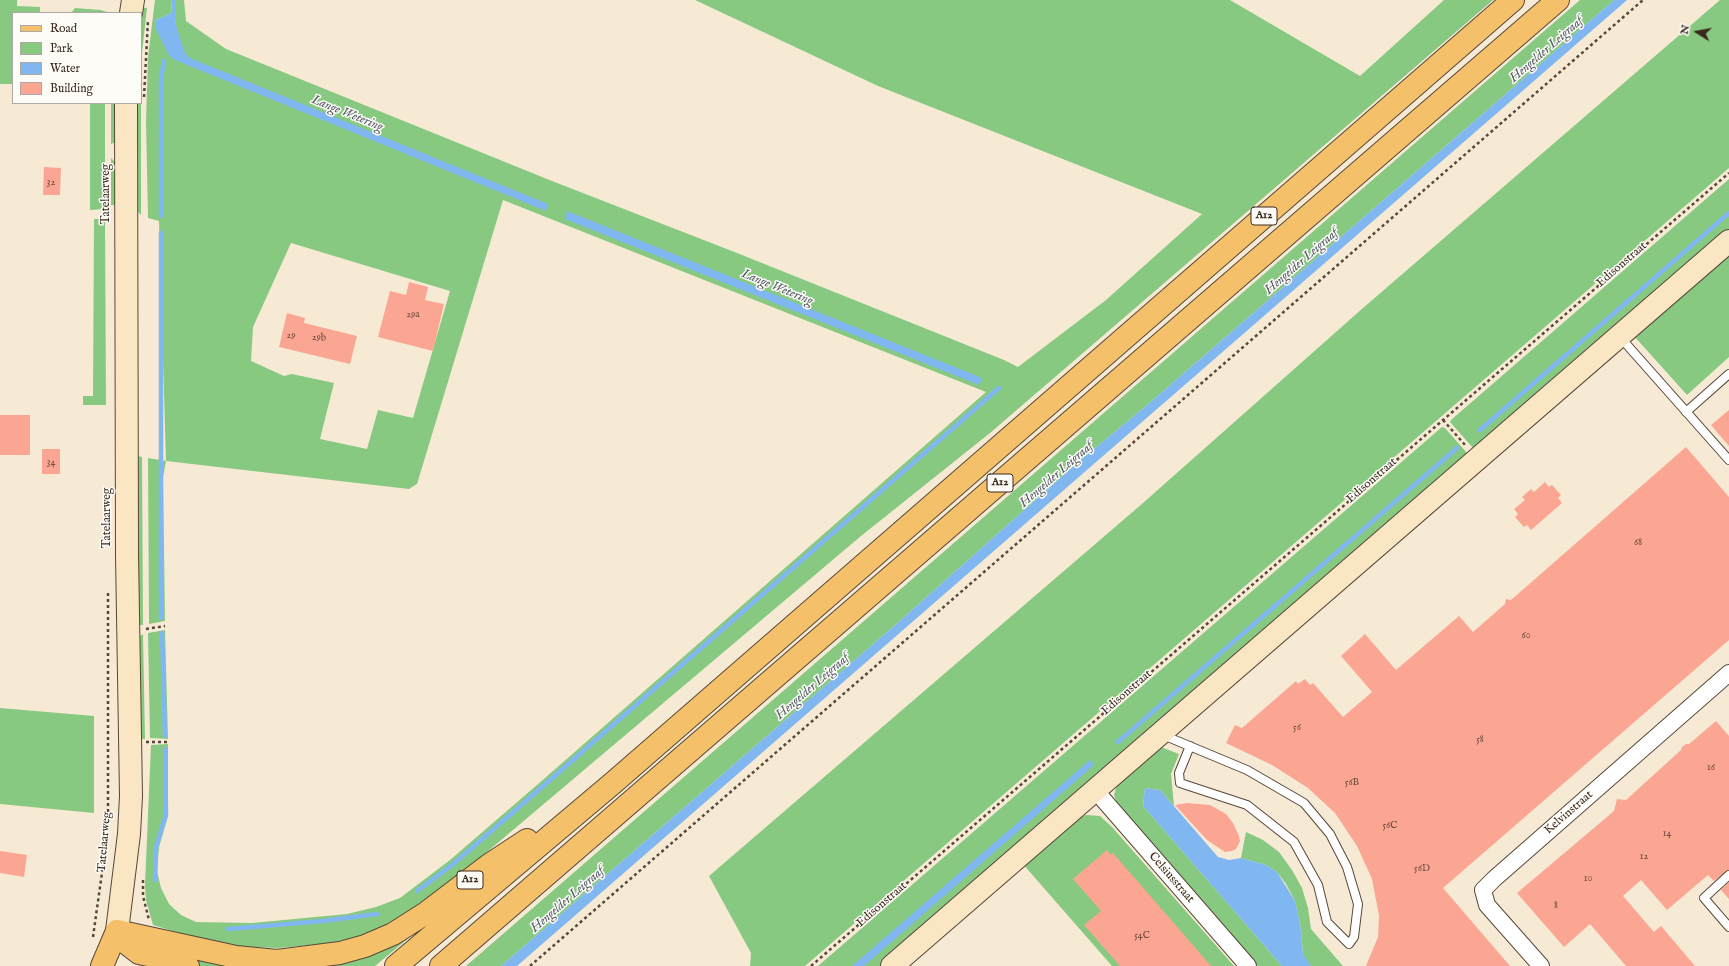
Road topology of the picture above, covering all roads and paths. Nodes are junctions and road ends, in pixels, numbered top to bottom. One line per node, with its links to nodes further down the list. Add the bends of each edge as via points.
1 (133, 0): 5 (street)
2 (1513, 0): 19 (main road, A12)
3 (1558, 0): 30 (main road, A12)
4 (1643, 0): 31 (path)
5 (131, 12)
6 (126, 104): 23 (street, Tatelaarweg, via 127,556 131,796)
7 (1729, 173): 12 (path, Edisonstraat)
8 (1729, 241): 9 (street)
9 (1620, 337): 11 (lane); 13 (street)
10 (1729, 374): 11 (lane)
11 (1686, 412): 14 (lane)
12 (1443, 420): 13 (path); 32 (path, Edisonstraat)
13 (1478, 460): 17 (street)
14 (1729, 460)
15 (108, 583): 24 (path, Tatelaarweg, via 108,830)
16 (1729, 673): 35 (street, Kelvinstraat, via 1483,890 1487,905)
17 (1160, 733): 18 (lane); 20 (street)
18 (1190, 746): 18 (lane, via 1247,770 1304,803 1330,834 1348,867 1358,904 1354,937 1349,944 1327,922 1318,885 1294,842 1247,805 1180,783 1179,773)
19 (613, 783): 23 (main road, A12, via 489,865 426,913 393,934 364,946 340,953 277,960 236,957); 29 (main road, A12)
20 (1095, 790): 33 (street); 34 (street, Celsiusstraat)
21 (1729, 875): 22 (lane, via 1704,898)
22 (1729, 927)
23 (117, 930): 25 (main road, via 126,943 139,953); 26 (main road); 27 (main road)
24 (94, 932)
25 (139, 960): 28 (main road, via 177,961)
26 (102, 966)
27 (116, 966)
28 (188, 966)
29 (396, 966)
30 (441, 966)
31 (530, 966)
32 (811, 966)
33 (892, 966)
34 (1248, 966)
35 (1541, 966)

